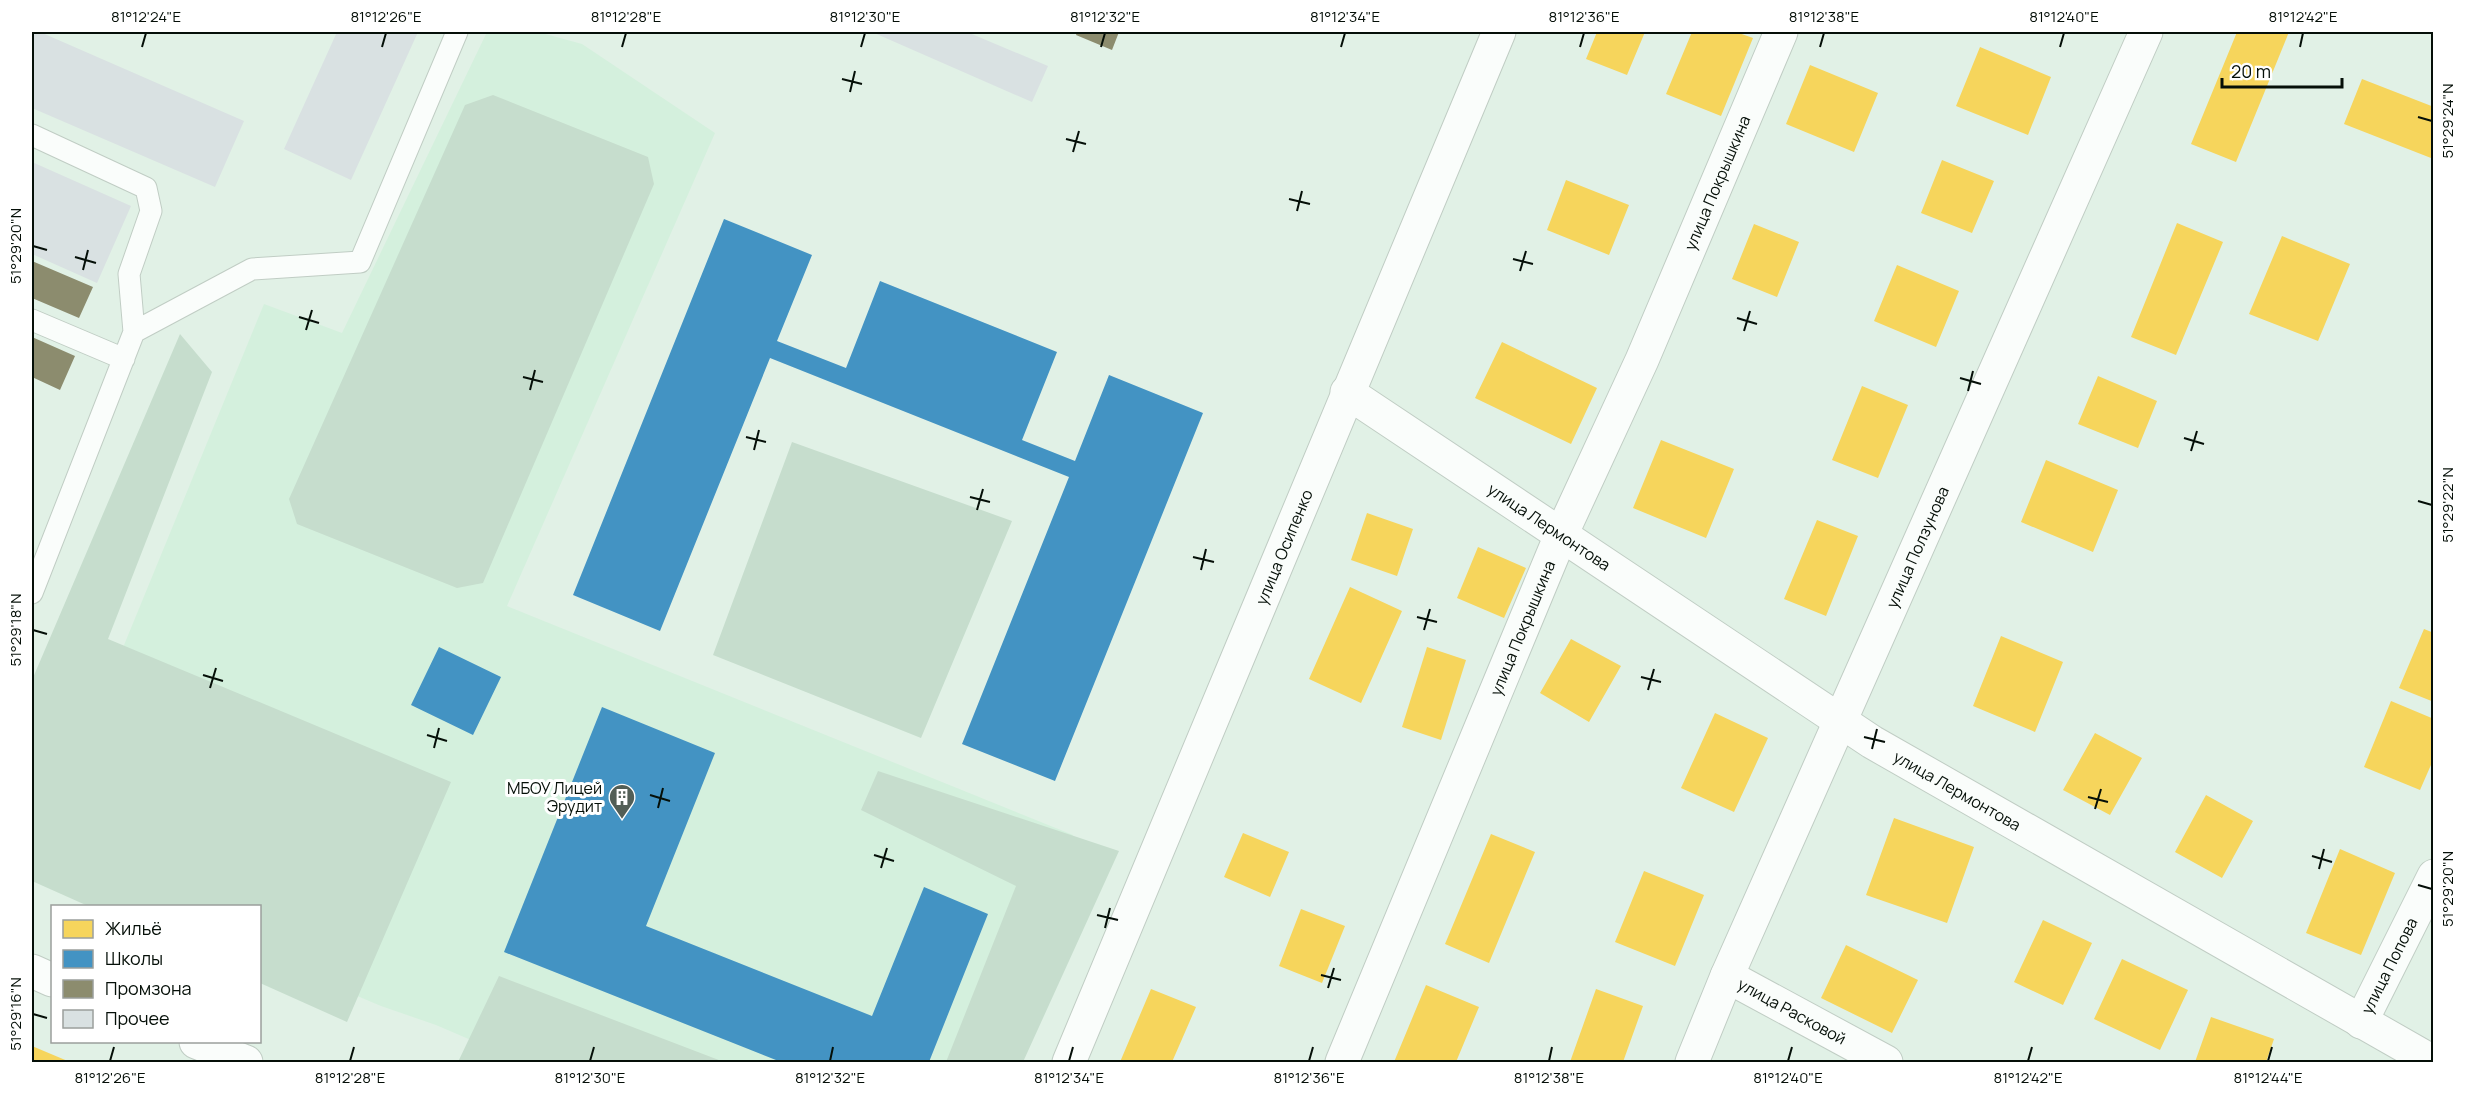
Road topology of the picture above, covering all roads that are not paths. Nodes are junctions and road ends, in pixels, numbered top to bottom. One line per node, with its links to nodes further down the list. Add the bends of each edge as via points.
1 (457, 32): 7 (lane, via 360,262 252,269)
2 (1499, 32): 9 (street, улица Осипенко)
3 (1781, 32): 10 (street, улица Покрышкина, via 1642,360)
4 (2146, 32): 12 (street, улица Ползунова)
5 (32, 135): 7 (lane, via 146,188 151,211 129,274)
6 (32, 320): 8 (lane)
7 (134, 332): 8 (lane)
8 (124, 359): 11 (lane)
9 (1347, 392): 10 (street, улица Лермонтова); 20 (street, улица Осипенко)
10 (1561, 535): 12 (street, улица Лермонтова); 21 (street, улица Покрышкина)
11 (32, 594)
12 (1840, 721): 15 (street, улица Ползунова); 17 (street, улица Лермонтова)
13 (2433, 876): 17 (street, улица Попова)
14 (32, 971): 16 (street)
15 (1727, 976): 22 (street, улица Ползунова); 23 (street, улица Расковой)
16 (51, 980)
17 (2361, 1022): 24 (street, улица Лермонтова)
18 (201, 1043): 19 (street)
19 (246, 1062)
20 (1069, 1062)
21 (1342, 1062)
22 (1692, 1062)
23 (1886, 1062)
24 (2433, 1062)

